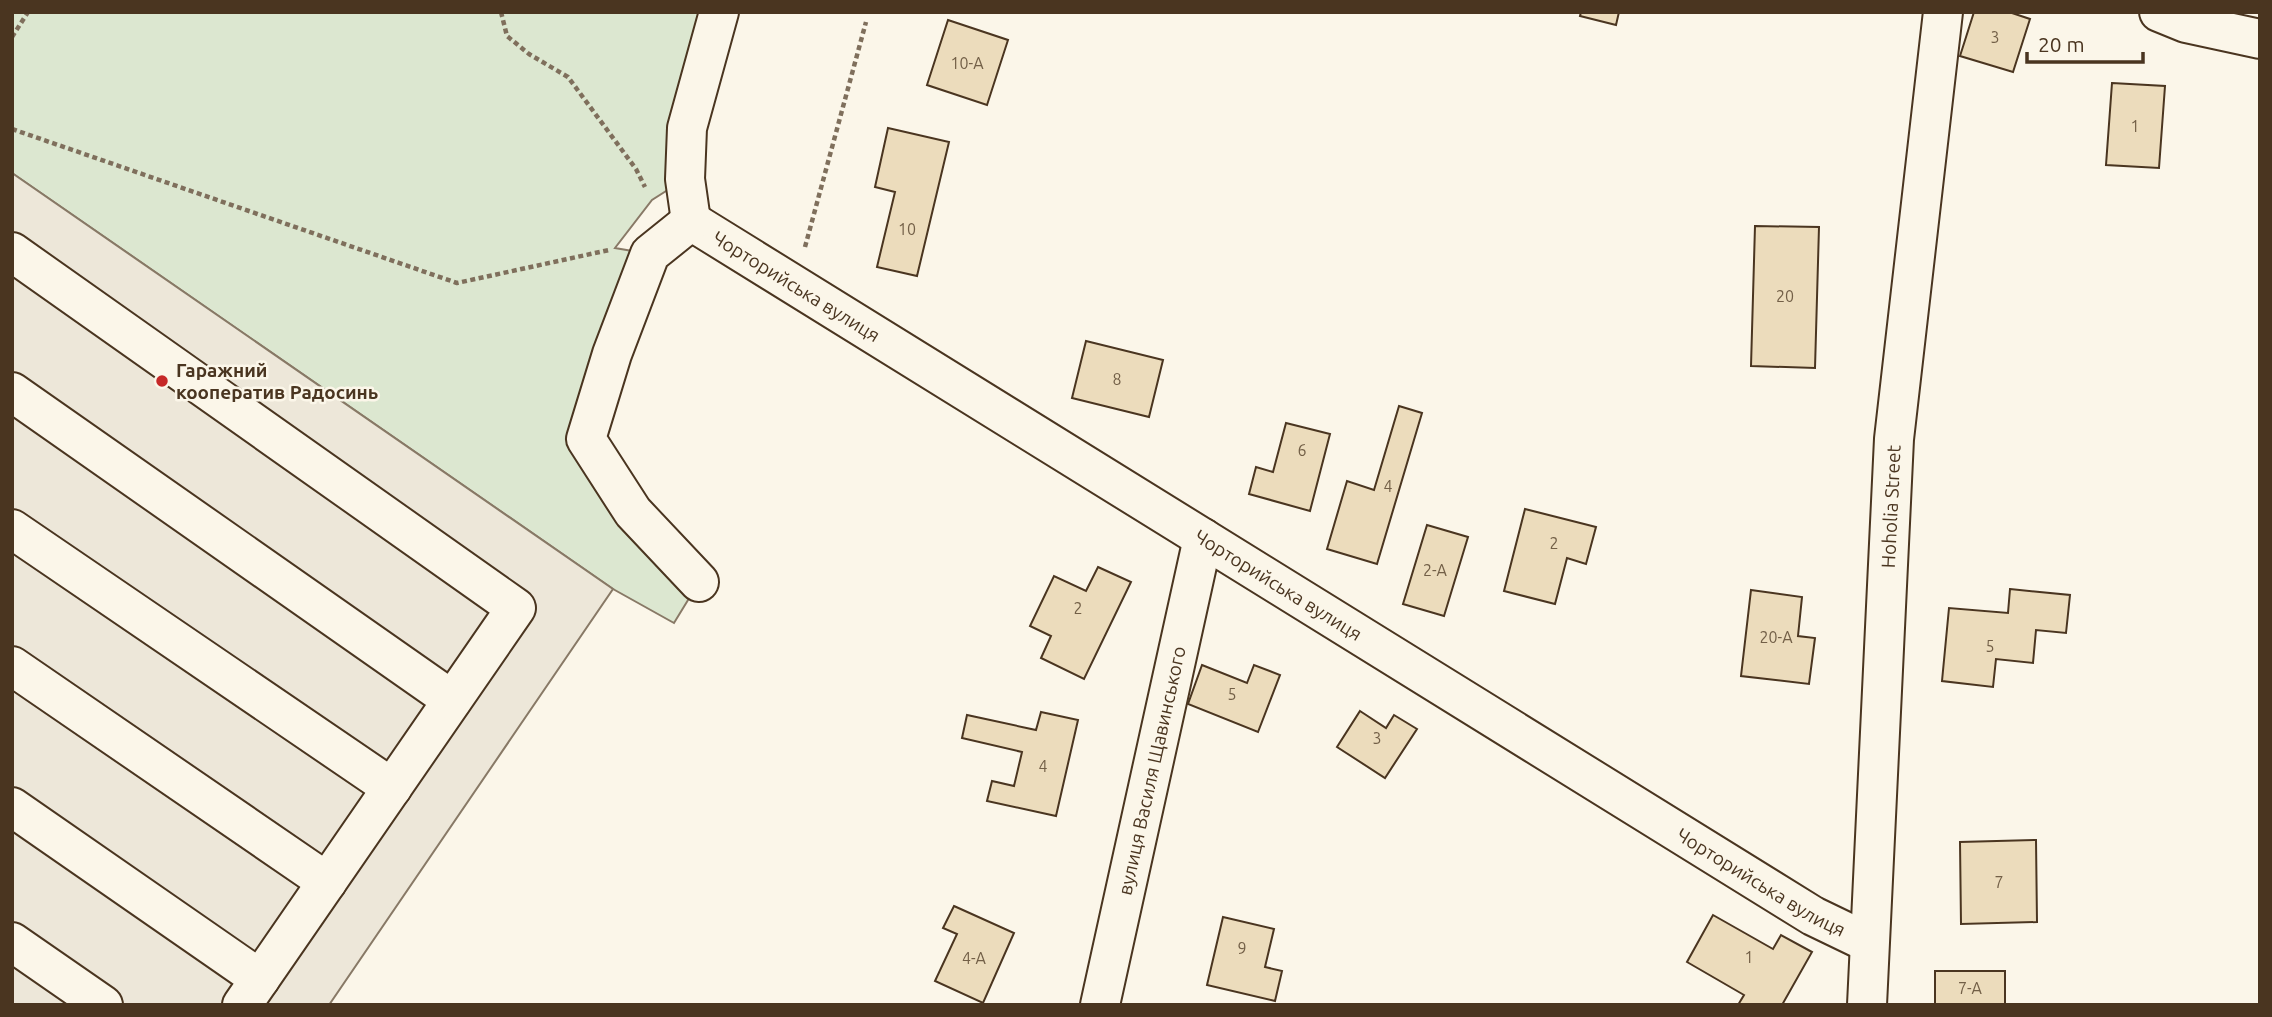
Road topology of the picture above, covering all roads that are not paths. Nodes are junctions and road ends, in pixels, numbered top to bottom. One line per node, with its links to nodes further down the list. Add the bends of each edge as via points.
1 (719, 12): 5 (street, via 687,128 685,179)
2 (1944, 12): 17 (street, Hoholia Street, via 1894,439)
3 (2159, 12): 4 (street, via 2186,23)
4 (2260, 39)
5 (691, 220): 9 (street, Чорторийська вулиця); 10 (street, via 650,254 586,439 633,512)
6 (12, 252): 12 (street, via 516,608)
7 (12, 392): 12 (street)
8 (12, 529): 13 (street)
9 (1203, 538): 17 (street, Чорторийська вулиця, via 1813,916); 20 (street, вулиця Василя Щавинського)
10 (699, 582)
11 (12, 666): 15 (street)
12 (452, 700): 13 (street)
13 (392, 788): 15 (street)
14 (12, 807): 18 (street)
15 (327, 882): 18 (street)
16 (12, 942): 19 (street)
17 (1869, 943): 21 (street, Hoholia Street)
18 (251, 992)
19 (103, 1005)
20 (1100, 1005)
21 (1867, 1005)

